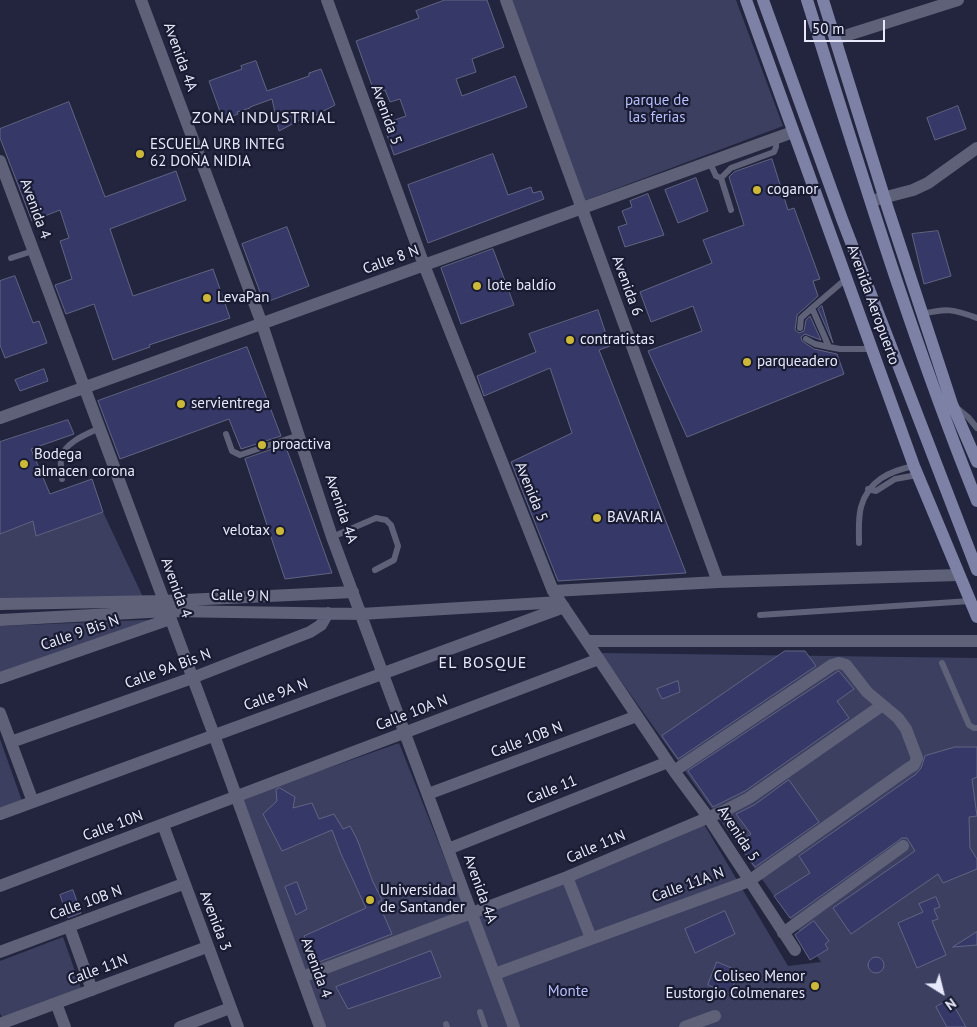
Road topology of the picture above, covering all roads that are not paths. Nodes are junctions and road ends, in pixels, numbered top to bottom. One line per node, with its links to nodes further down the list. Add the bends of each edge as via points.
1 (141, 0): 29 (street, Avenida 4A)
2 (327, 0): 24 (street, Avenida 5)
3 (506, 0): 19 (street, Avenida 6)
4 (746, 0): 10 (main road, Avenida Aeropuerto)
5 (763, 0): 16 (main road, Avenida Aeropuerto)
6 (807, 0): 18 (main road, Avenida Aeropuerto)
7 (823, 0): 9 (main road)
8 (958, 0): 9 (street)
9 (835, 39): 17 (main road)
10 (793, 132): 11 (street, Calle 8 N); 21 (main road, Avenida Aeropuerto)
11 (776, 138): 14 (street, Calle 8 N); 15 (lane, via 774,152 730,168)
12 (977, 148): 17 (street, via 928,183)
13 (0, 162): 22 (street, Avenida 4)
14 (710, 163): 15 (lane, via 716,176); 19 (street, Calle 8 N)
15 (721, 178): 20 (lane)
16 (834, 197): 21 (main road); 45 (main road, Avenida Aeropuerto)
17 (884, 198): 18 (street); 27 (main road)
18 (871, 201): 44 (main road, Avenida Aeropuerto, via 952,440)
19 (581, 208): 24 (street, Calle 8 N); 53 (street, Avenida 6)
20 (730, 210)
21 (823, 214): 25 (main road, Avenida Aeropuerto)
22 (33, 251): 23 (lane); 34 (street, Avenida 4)
23 (11, 258)
24 (424, 265): 29 (street, Calle 8 N); 54 (street, Avenida 5)
25 (847, 278): 26 (lane); 33 (main road, Avenida Aeropuerto)
26 (812, 308): 30 (lane, via 801,318); 32 (lane)
27 (922, 314): 28 (lane, via 948,309); 35 (main road)
28 (977, 318)
29 (262, 324): 34 (street, Calle 8 N); 40 (street, Avenida 4A)
30 (800, 328)
31 (806, 340): 32 (lane)
32 (829, 347): 33 (lane)
33 (872, 349): 42 (main road, Avenida Aeropuerto)
34 (84, 388): 36 (street, Calle 8 N); 37 (street, Avenida 4)
35 (952, 404): 38 (lane); 41 (main road)
36 (0, 418)
37 (100, 428): 43 (lane, via 67,448 61,458); 59 (street, Avenida 4)
38 (977, 428)
39 (226, 434): 40 (lane, via 232,451 240,455)
40 (299, 435): 48 (street, Avenida 4A)
41 (977, 462)
42 (915, 470): 46 (main road, Avenida Aeropuerto); 49 (lane, via 892,471 868,489 860,508)
43 (62, 479)
44 (977, 501)
45 (952, 507): 46 (main road); 47 (main road, Avenida Aeropuerto)
46 (938, 525): 47 (main road); 52 (main road, Avenida Aeropuerto)
47 (963, 534): 51 (main road, Avenida Aeropuerto)
48 (332, 537): 50 (lane, via 376,518 386,520 398,546 394,560); 55 (street, Avenida 4A)
49 (859, 543)
50 (375, 570)
51 (977, 570)
52 (959, 575): 53 (street); 56 (main road, Avenida Aeropuerto)
53 (718, 582): 54 (street)
54 (553, 591): 58 (street, Avenida 5)
55 (353, 592): 59 (street, Calle 9 N); 61 (street, Avenida 4A)
56 (970, 600): 62 (lane); 63 (main road, Avenida Aeropuerto)
57 (0, 604): 59 (street, Calle 9 N)
58 (562, 605): 61 (street, Calle 9 N); 66 (street, Avenida 5); 69 (street, Calle 9A N)
59 (167, 610): 60 (street, Calle 9 N); 64 (street, Calle 9 N); 70 (street, Calle 9 Bis N); 71 (street, Avenida 4)
60 (328, 613): 61 (street, Calle 9 N); 71 (street, Calle 9A Bis N, via 316,629)
61 (361, 614): 69 (street, Avenida 4A)
62 (760, 615)
63 (977, 618)
64 (0, 620)
65 (977, 641): 66 (street)
66 (587, 642): 67 (street, Avenida 5)
67 (599, 659): 74 (street, Avenida 5); 76 (street, Calle 10A N)
68 (942, 663): 75 (lane, via 968,725)
69 (383, 673): 76 (street, Avenida 4A); 77 (street, Calle 9A N)
70 (0, 678)
71 (192, 678): 77 (street, Avenida 4); 78 (street, Calle 9A Bis N)
72 (881, 706): 79 (street, Calle 11, via 846,665 839,663); 84 (street, Calle 11N, via 749,798); 89 (street, Calle 11A N, via 898,718 906,729 916,758 914,765)
73 (0, 713): 78 (street)
74 (637, 716): 79 (street, Avenida 5); 80 (street, Calle 10B N)
75 (977, 728)
76 (405, 733): 80 (street, Avenida 4A); 81 (street, Calle 10A N)
77 (214, 735): 81 (street, Avenida 4); 82 (street, Calle 9A N)
78 (11, 742): 82 (street)
79 (671, 766): 84 (street, Avenida 5); 87 (street, Calle 11)
80 (428, 794): 87 (street, Avenida 4A)
81 (236, 796): 85 (street, Calle 10N); 100 (street, Avenida 4)
82 (33, 802): 83 (street, Calle 9A N)
83 (0, 814)
84 (708, 817): 88 (street, Calle 11N); 89 (street, Avenida 5)
85 (163, 825): 90 (street, Calle 10N); 91 (street, Avenida 3)
86 (903, 846): 94 (street)
87 (448, 849): 92 (street, Avenida 4A)
88 (567, 877): 92 (street, Calle 11N); 95 (street)
89 (749, 880): 94 (street, Avenida 5); 95 (street, Calle 11A N)
90 (1, 882)
91 (183, 884): 93 (street, Calle 10B N); 96 (street, Avenida 3)
92 (472, 913): 99 (street, Avenida 4A); 100 (street, Calle 11N)
93 (69, 926): 98 (street, Calle 10B N); 101 (street)
94 (784, 933): 97 (street, Avenida 5)
95 (591, 938): 99 (street, Calle 11A N)
96 (207, 947): 101 (street, Calle 11N); 103 (street, Avenida 3)
97 (795, 950)
98 (0, 952)
99 (495, 974): 112 (street, Avenida 4A)
100 (302, 977): 110 (street, Avenida 4)
101 (92, 990): 102 (street, Calle 11N)
102 (56, 1003): 106 (street, Calle 11N); 107 (street)
103 (230, 1008): 108 (street); 109 (street, Avenida 3)
104 (480, 1012): 111 (lane)
105 (715, 1016): 113 (street)
106 (0, 1023)
107 (65, 1027)
108 (180, 1027)
109 (238, 1027)
110 (320, 1027)
111 (485, 1027)
112 (514, 1027)
113 (685, 1027)

